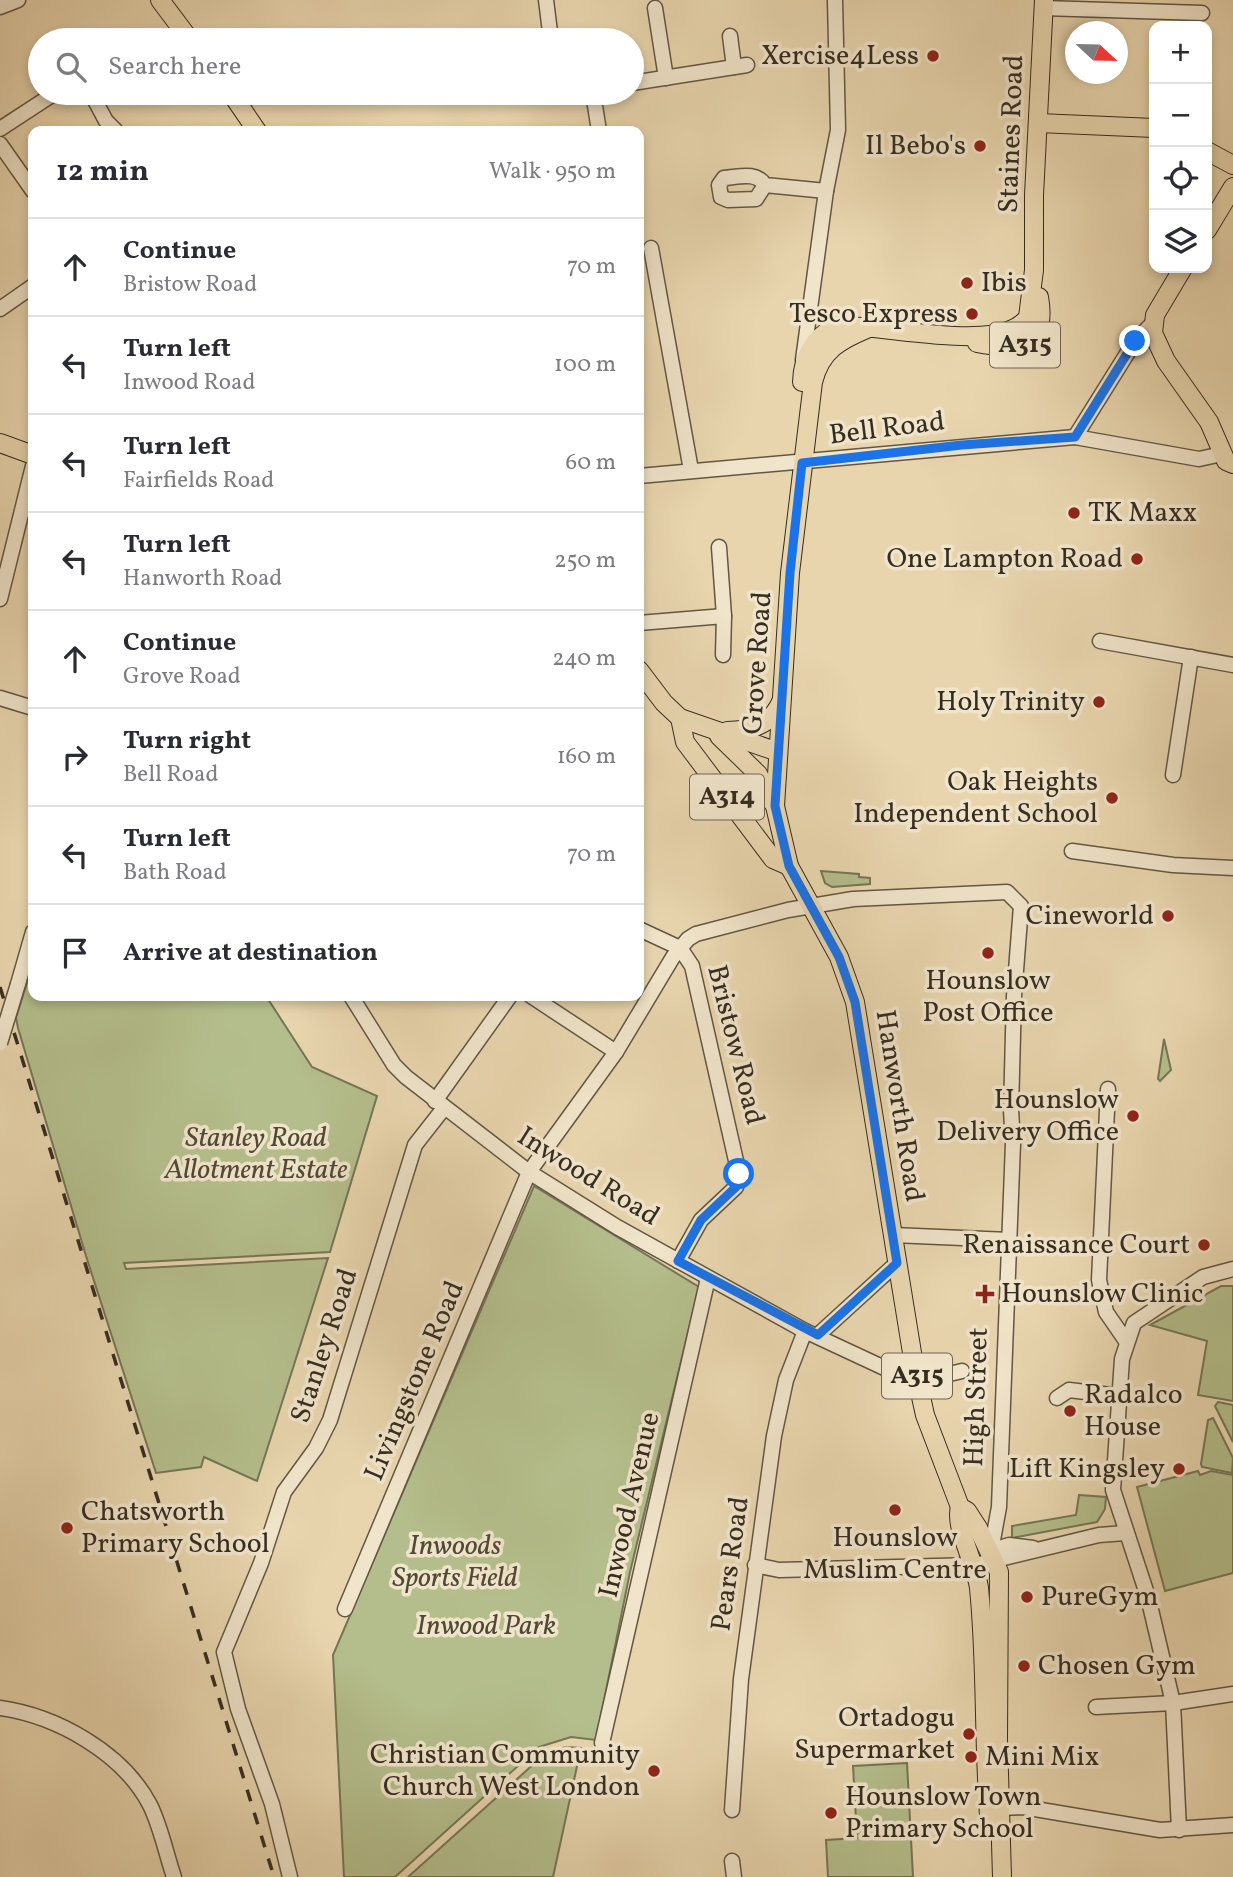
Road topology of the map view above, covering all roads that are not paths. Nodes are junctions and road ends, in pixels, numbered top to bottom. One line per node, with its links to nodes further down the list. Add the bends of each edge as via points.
1 (18, 0): 6 (street)
2 (160, 0): 9 (main road)
3 (546, 0): 10 (street)
4 (835, 0): 30 (street, via 838,130)
5 (1043, 4): 8 (street); 18 (main road, Staines Road / A315)
6 (0, 7)
7 (655, 8): 12 (street, via 650,27)
8 (1202, 13)
9 (181, 28)
10 (550, 28)
11 (730, 36): 12 (street, via 741,66)
12 (666, 78): 13 (street)
13 (644, 81)
14 (37, 105): 23 (street)
15 (97, 105): 19 (street)
16 (239, 105): 20 (main road)
17 (595, 105): 21 (street)
18 (1038, 123): 22 (main road); 39 (main road, Staines Road / A315, via 1034,270 1040,325 1026,344 1012,348 945,335)
19 (111, 126)
20 (254, 126)
21 (598, 126)
22 (1149, 128)
23 (0, 129)
24 (0, 144): 27 (street)
25 (1212, 154): 26 (main road)
26 (1233, 165)
27 (28, 184)
28 (765, 185): 30 (street)
29 (1233, 187): 31 (main road)
30 (826, 191): 37 (street)
31 (1212, 222)
32 (651, 248): 33 (street)
33 (647, 271): 48 (street)
34 (1180, 273): 38 (main road)
35 (28, 290): 36 (street)
36 (0, 309)
37 (807, 313): 40 (street); 41 (street)
38 (1152, 324): 42 (street, via 1135,341); 46 (main road, via 1160,349)
39 (869, 328): 40 (main road, Staines Road / A315, via 835,327); 43 (main road, Staines Road / A315, via 839,341 816,367)
40 (820, 335): 41 (main road, Staines Road / A315, via 808,350)
41 (802, 374): 43 (main road, Staines Road / A315)
42 (1075, 437): 46 (street, Bell Road, via 1199,459); 47 (street, Bell Road)
43 (804, 438): 47 (main road, Staines Road / A315)
44 (0, 443): 45 (main road)
45 (28, 453)
46 (1228, 459)
47 (802, 463): 48 (street, Bell Road); 61 (main road, Grove Road / A315)
48 (691, 470): 49 (street, Bell Road)
49 (644, 475)
50 (28, 486): 52 (street)
51 (719, 547): 53 (street)
52 (0, 599)
53 (724, 616): 54 (street); 56 (street)
54 (644, 623)
55 (1100, 641): 57 (street)
56 (723, 655)
57 (1191, 657): 58 (street); 67 (street)
58 (1233, 665)
59 (644, 677): 63 (main road, Hanworth Road / A314)
60 (0, 698): 62 (street)
61 (782, 698): 64 (main road, via 775,714 762,725); 66 (main road, Grove Road / A315)
62 (28, 706)
63 (680, 719): 64 (main road, Hanworth Road / A314); 70 (main road, Hanworth Road / A314, via 685,742 773,859)
64 (711, 731): 65 (main road, Hanworth Road / A314); 66 (main road, Hanworth Road)
65 (728, 742): 66 (main road); 68 (main road, Hanworth Road / A314, via 758,774)
66 (777, 755): 68 (main road, Grove Road / A315)
67 (1173, 775)
68 (775, 806): 70 (main road, Grove Road / A315)
69 (1072, 851): 71 (street)
70 (789, 866): 72 (main road, Hanworth Road / A315)
71 (1233, 868)
72 (810, 905): 74 (street, High Street, via 696,934); 84 (main road, Hanworth Road / A315, via 846,972 855,1002); 85 (street, High Street, via 883,896 1007,892 1016,897 1021,906 1014,996)
73 (644, 931): 74 (street)
74 (680, 948): 80 (street, Livingstone Road); 86 (street, Bristow Road, via 692,966 739,1174 736,1187 701,1220)
75 (28, 949): 79 (street, bridge)
76 (354, 1001): 82 (street, Inwood Road, via 394,1065)
77 (507, 1001): 82 (street, Stanley Road)
78 (539, 1001): 80 (street)
79 (0, 1043)
80 (616, 1052): 83 (street, Livingstone Road)
81 (1108, 1089): 91 (street, via 1099,1280 1106,1312)
82 (439, 1104): 83 (street, Inwood Road); 116 (street, Stanley Road, via 415,1145 330,1420 284,1492 224,1652)
83 (529, 1172): 86 (street, Inwood Road); 103 (street, Livingstone Road)
84 (893, 1235): 85 (street); 87 (main road, Hanworth Road / A315)
85 (1009, 1240): 100 (street, High Street)
86 (678, 1261): 89 (street, Inwood Road)
87 (897, 1263): 90 (street); 93 (main road, Hanworth Road / A315)
88 (1233, 1269): 91 (street, via 1203,1277 1143,1316 1134,1323)
89 (708, 1278): 90 (street, Inwood Road); 109 (street, Inwood Avenue)
90 (812, 1333): 93 (street, Inwood Road, via 900,1377); 101 (street, Pears Road, via 786,1380)
91 (1126, 1341): 94 (street)
92 (962, 1371): 93 (street)
93 (918, 1380): 96 (main road, Hanworth Road / A315, via 925,1415)
94 (1119, 1396): 95 (street, via 1069,1390); 97 (street, via 1112,1479)
95 (1057, 1398)
96 (960, 1507): 100 (main road, Hanworth Road / A315, via 967,1511); 102 (main road, Hanworth Road / A315, via 957,1516)
97 (1119, 1513): 98 (street); 99 (street)
98 (1125, 1533): 99 (street); 106 (street, via 1148,1597)
99 (1099, 1535): 100 (street)
100 (993, 1557): 102 (street); 104 (main road); 110 (main road, High Street / A315, via 999,1572)
101 (755, 1565): 102 (street, via 779,1570); 111 (street, Pears Road)
102 (975, 1565): 104 (main road, High Street / A315)
103 (345, 1609)
104 (983, 1616): 110 (main road, High Street / A315)
105 (1233, 1695): 106 (street)
106 (1173, 1703): 107 (street); 113 (street)
107 (1096, 1707)
108 (0, 1708): 115 (street, via 68,1731 104,1751 130,1775 150,1806)
109 (603, 1743)
110 (994, 1809): 113 (street, via 1020,1806 1147,1829); 118 (main road, High Street / A315); 119 (main road, High Street / A315)
111 (732, 1810)
112 (1233, 1825): 113 (street)
113 (1179, 1830)
114 (732, 1861): 117 (street)
115 (174, 1877)
116 (290, 1877)
117 (734, 1877)
118 (993, 1877)
119 (1002, 1877)

